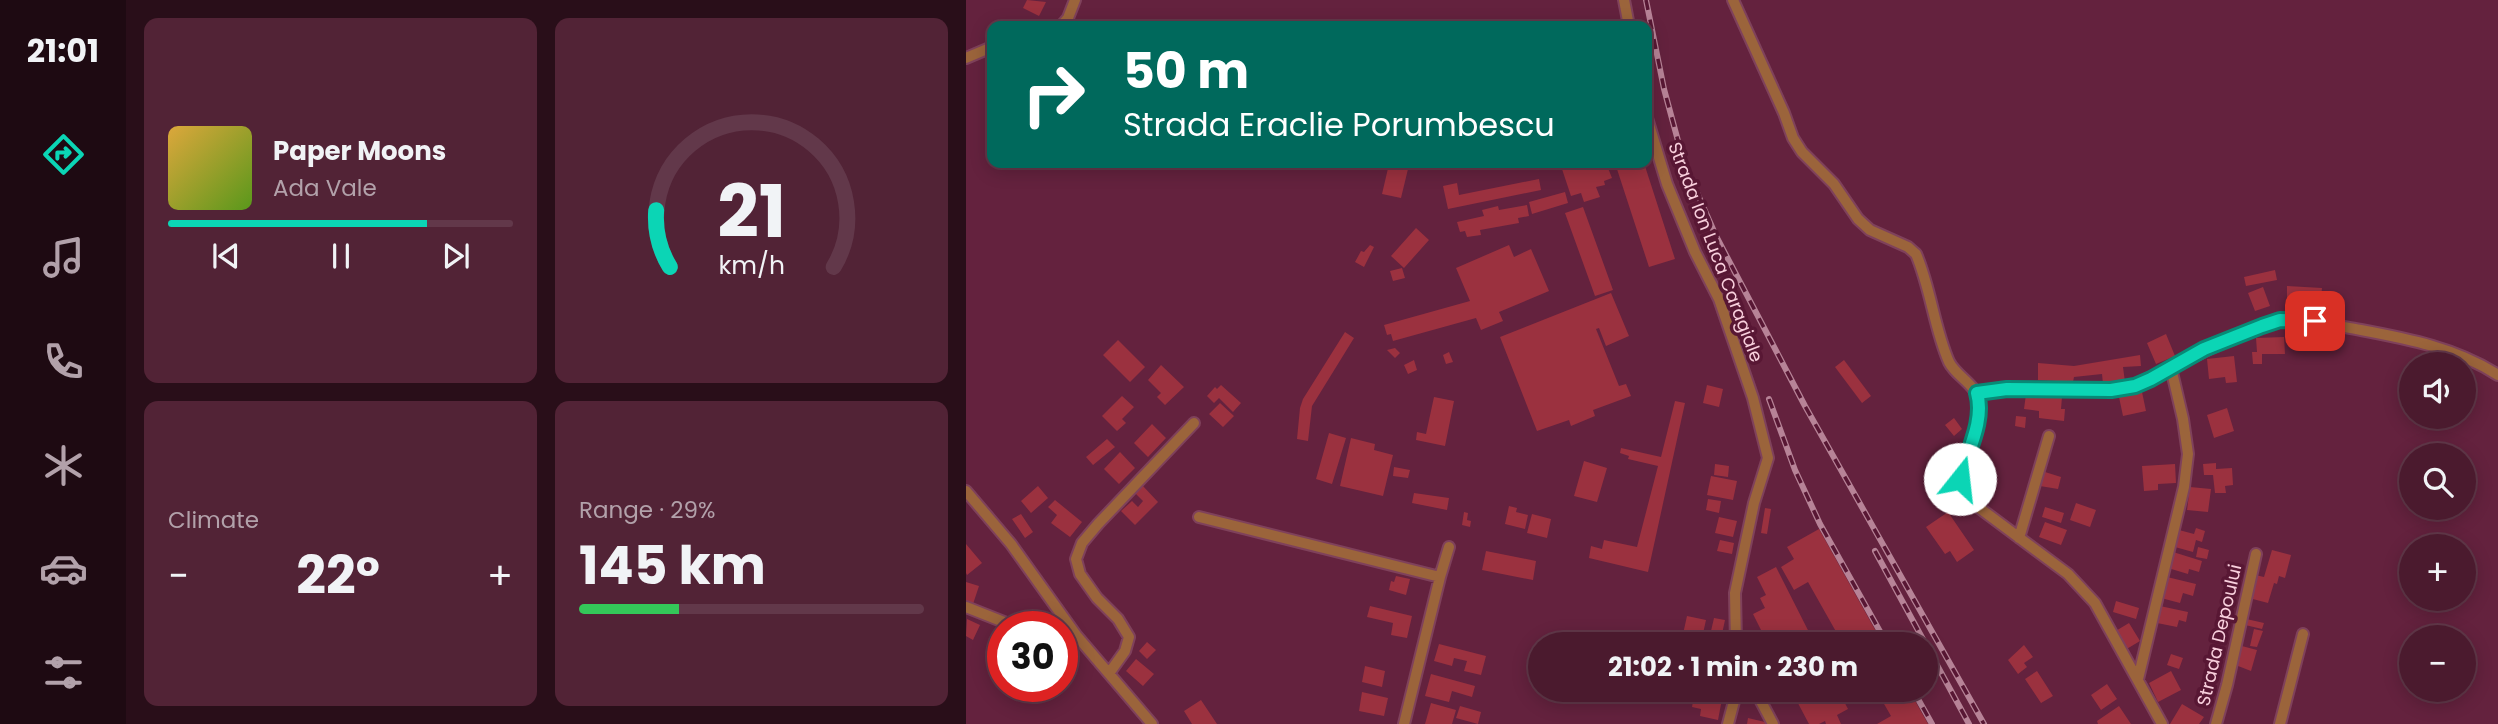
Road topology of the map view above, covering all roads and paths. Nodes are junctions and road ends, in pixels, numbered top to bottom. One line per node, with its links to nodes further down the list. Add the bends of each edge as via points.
1 (1075, 0): 4 (street)
2 (1624, 0): 5 (street)
3 (1733, 0): 11 (street, via 1793,138 1858,219 1916,254 1950,364)
4 (1064, 21)
5 (1628, 21)
6 (987, 49): 7 (street)
7 (966, 58)
8 (1652, 134): 23 (street, Strada Ion Luca Caragiale, via 1695,253 1719,299 1768,458 1734,593)
9 (2171, 368): 10 (street, via 2244,332 2292,319 2442,347); 11 (street, via 2135,386 2111,390); 27 (street, via 2188,454)
10 (2498, 375)
11 (1977, 393): 16 (street, via 1977,424 1960,479 1962,489 1973,505)
12 (1194, 423): 26 (street, via 1090,533 1076,559 1080,574 1129,636 1125,652)
13 (2049, 436): 16 (street)
14 (966, 491): 21 (street)
15 (1199, 517): 19 (street)
16 (2019, 538): 27 (street, via 2068,574 2095,603)
17 (1449, 547): 19 (street)
18 (2256, 554): 35 (street, Strada Depoului)
19 (1440, 576): 31 (street)
20 (966, 607): 22 (street)
21 (1059, 611)
22 (987, 615)
23 (1736, 632)
24 (2303, 634): 36 (street)
25 (1078, 637): 26 (street)
26 (1110, 672): 30 (street)
27 (2138, 679): 34 (street)
28 (1734, 702): 32 (street)
29 (1761, 702): 33 (street)
30 (1152, 724)
31 (1404, 724)
32 (1728, 724)
33 (1773, 724)
34 (2162, 724)
35 (2216, 724)
36 (2280, 724)

